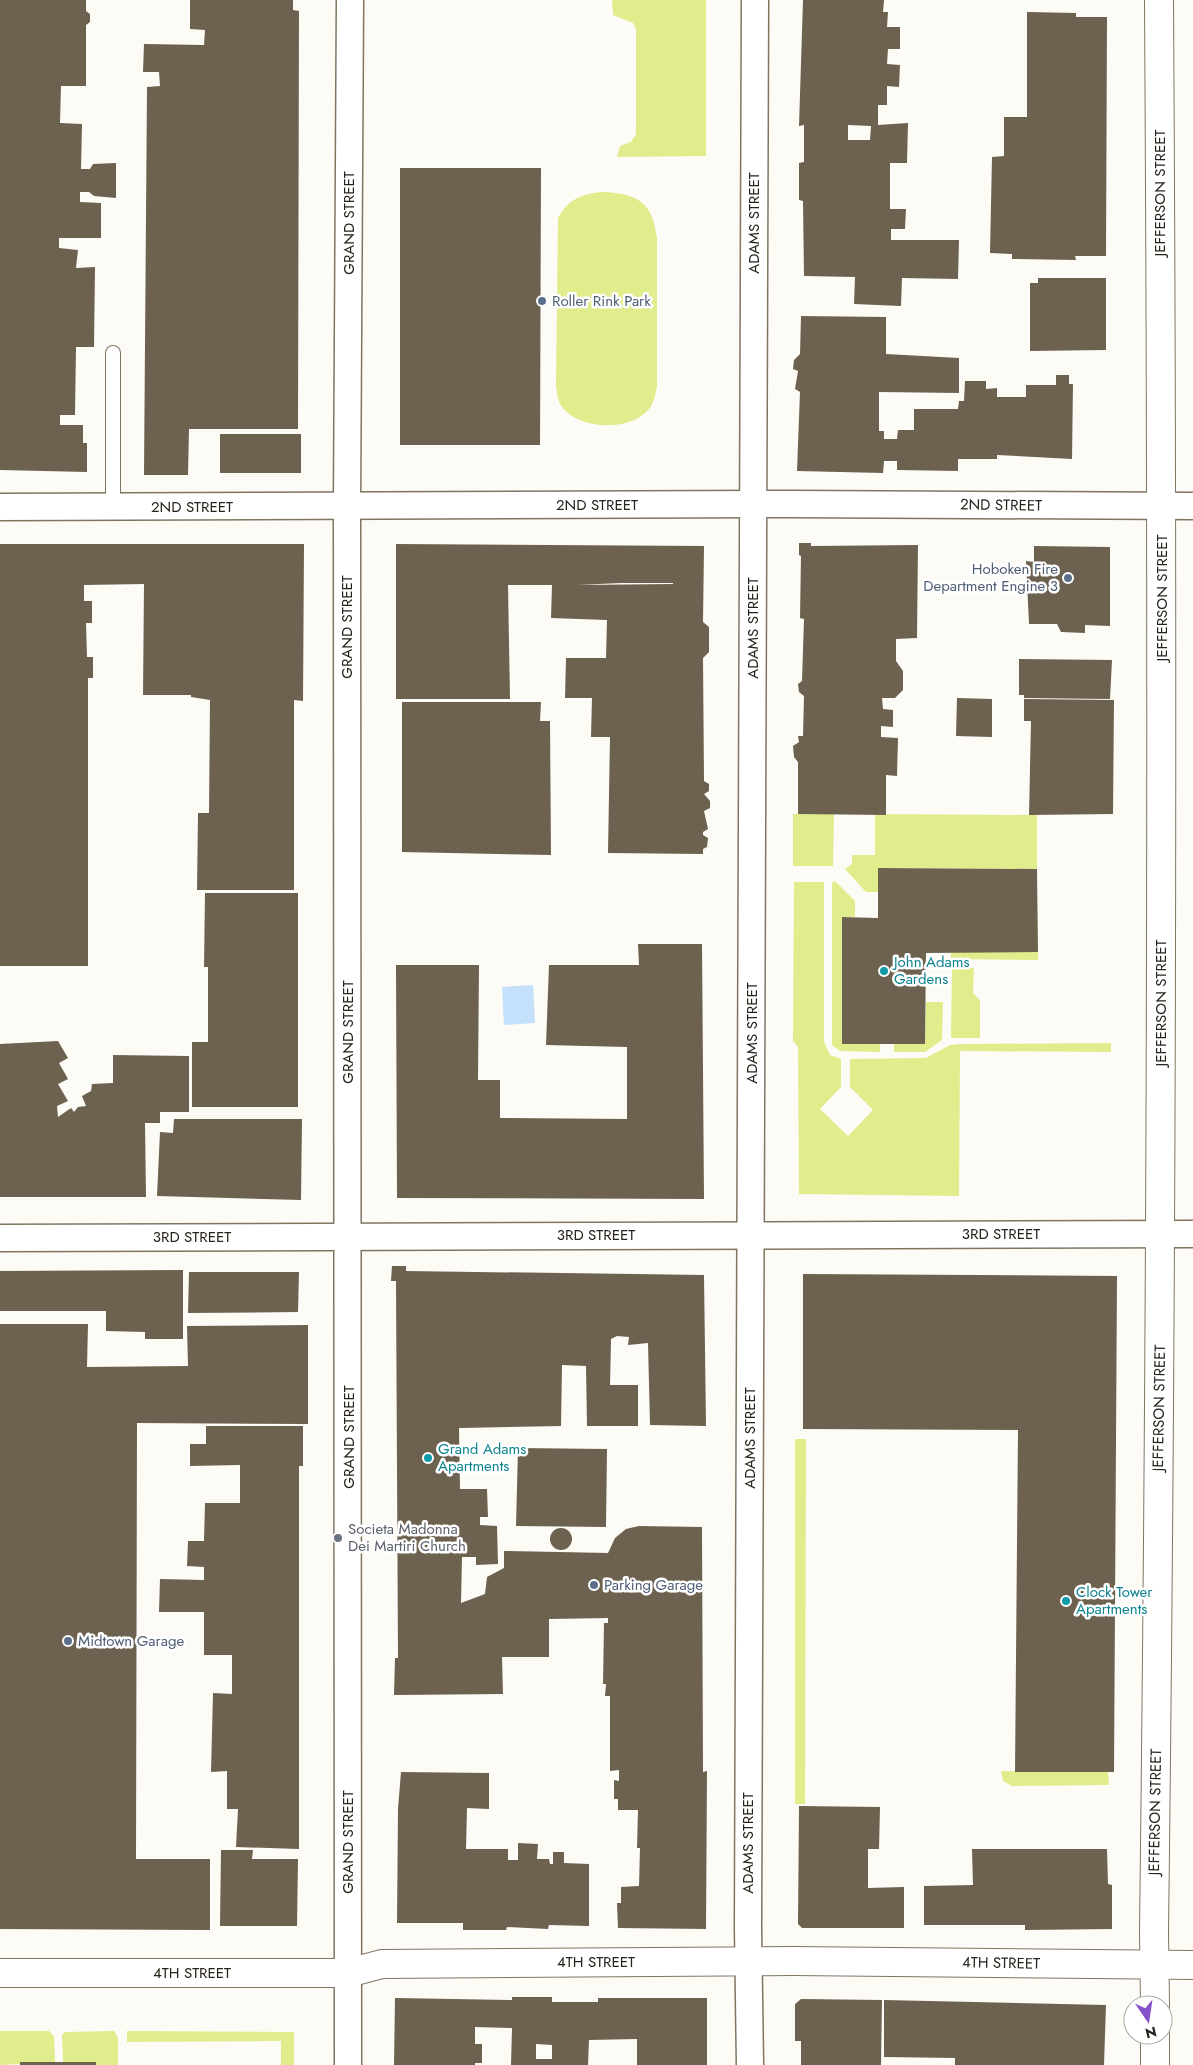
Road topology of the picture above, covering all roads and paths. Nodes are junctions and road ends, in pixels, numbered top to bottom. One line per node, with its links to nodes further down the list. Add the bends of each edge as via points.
1 (350, 0): 6 (street, GRAND STREET)
2 (755, 0): 5 (street, ADAMS STREET)
3 (1159, 0): 9 (street, JEFFERSON STREET)
4 (114, 353): 8 (lane)
5 (754, 505): 6 (street, 2ND STREET); 9 (street, 2ND STREET); 13 (street, ADAMS STREET)
6 (347, 506): 8 (street, 2ND STREET); 14 (street, GRAND STREET)
7 (1193, 506): 9 (street, 2ND STREET)
8 (113, 507): 10 (street, 2ND STREET)
9 (1162, 507): 11 (street, JEFFERSON STREET)
10 (0, 508)
11 (1161, 1234): 12 (street, 3RD STREET); 13 (street, 3RD STREET); 17 (street, JEFFERSON STREET)
12 (1193, 1234)
13 (751, 1235): 14 (street, 3RD STREET); 16 (street, ADAMS STREET)
14 (349, 1236): 15 (street, 3RD STREET); 20 (street, GRAND STREET)
15 (0, 1238)
16 (748, 1961): 17 (street, 4TH STREET); 20 (street, 4TH STREET, via 382,1964); 24 (street, ADAMS STREET)
17 (1154, 1964): 18 (street, 4TH STREET); 21 (street, JEFFERSON STREET)
18 (1193, 1965)
19 (0, 1973): 20 (street, 4TH STREET)
20 (348, 1973): 23 (street, GRAND STREET)
21 (1155, 1995)
22 (1155, 2045): 25 (street)
23 (348, 2065)
24 (750, 2065)
25 (1156, 2065)

